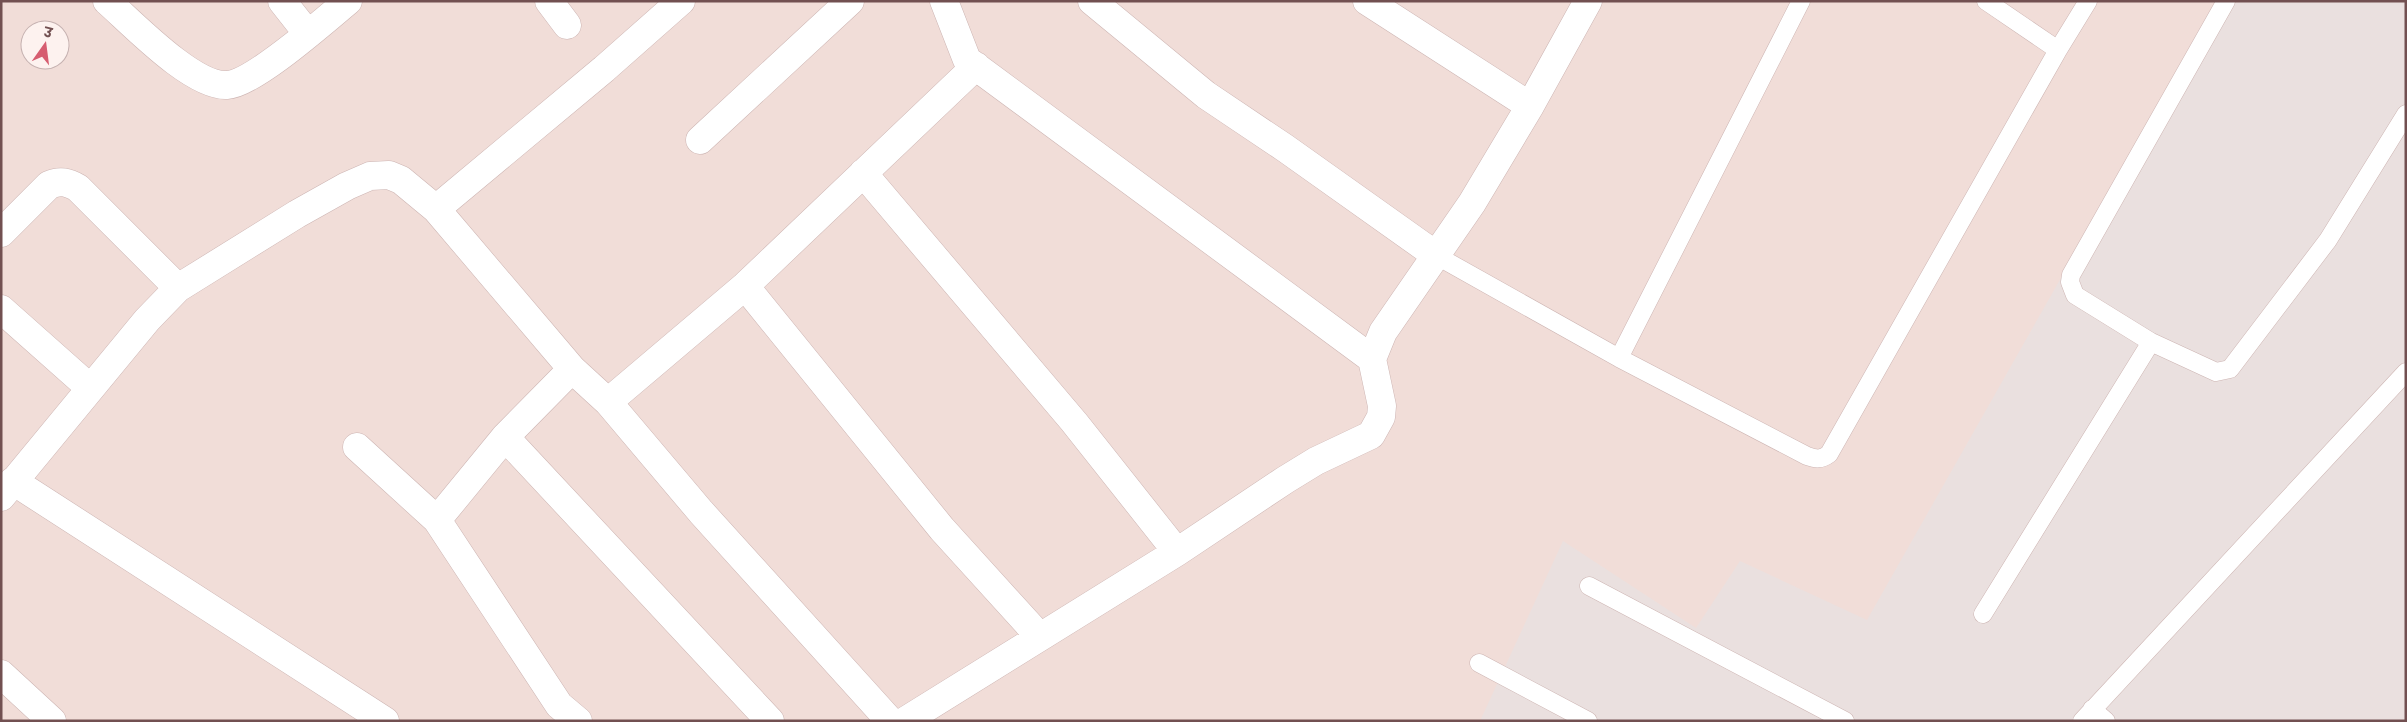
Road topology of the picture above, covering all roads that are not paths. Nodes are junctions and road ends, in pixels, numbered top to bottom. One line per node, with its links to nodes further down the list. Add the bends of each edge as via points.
1 (107, 1): 16 (street, via 191,73 209,82 226,85 244,81)
2 (282, 1): 16 (street)
3 (348, 1): 16 (street)
4 (548, 1): 15 (street)
5 (681, 1): 23 (street)
6 (850, 1): 21 (street)
7 (944, 1): 18 (street, via 967,60)
8 (1092, 1): 25 (street, via 1206,95)
9 (1367, 1): 19 (street)
10 (1588, 1): 19 (street)
11 (1801, 1): 31 (lane)
12 (1986, 1): 17 (lane)
13 (2088, 1): 17 (lane)
14 (2226, 1): 29 (lane, via 2071,275 2075,295)
15 (567, 25)
16 (308, 34)
17 (2058, 50): 31 (lane, via 1829,454 1818,459 1807,456)
18 (976, 66): 22 (street); 30 (street)
19 (1530, 106): 25 (street)
20 (2406, 114): 29 (lane, via 2328,240 2235,365 2216,372)
21 (700, 140)
22 (863, 174): 26 (street); 40 (street, via 1074,422)
23 (436, 209): 27 (street, via 389,174 370,176 297,214); 32 (street)
24 (1, 233): 27 (street, via 49,185 68,183 78,188)
25 (1437, 256): 30 (street, via 1383,332); 31 (lane)
26 (745, 286): 35 (street); 43 (street, via 942,529)
27 (178, 288): 34 (street)
28 (1, 309): 34 (street)
29 (2151, 342): 42 (lane)
30 (1372, 358): 40 (street, via 1382,406 1381,417 1370,435 1316,461)
31 (1619, 358)
32 (572, 369): 35 (street); 36 (street)
33 (2406, 372): 46 (lane)
34 (90, 388): 38 (street)
35 (608, 402): 51 (street, via 701,512)
36 (505, 436): 39 (street); 50 (street)
37 (357, 447): 39 (street)
38 (7, 489): 49 (street)
39 (437, 520): 47 (street)
40 (1177, 552): 43 (street)
41 (1589, 586): 54 (lane)
42 (1983, 614)
43 (1040, 637): 52 (street)
44 (1479, 664): 53 (lane)
45 (1, 674): 48 (street)
46 (2087, 715): 55 (lane)
47 (560, 716)
48 (52, 721)
49 (385, 721)
50 (770, 721)
51 (890, 721)
52 (905, 721)
53 (1588, 721)
54 (1845, 721)
55 (2106, 721)

